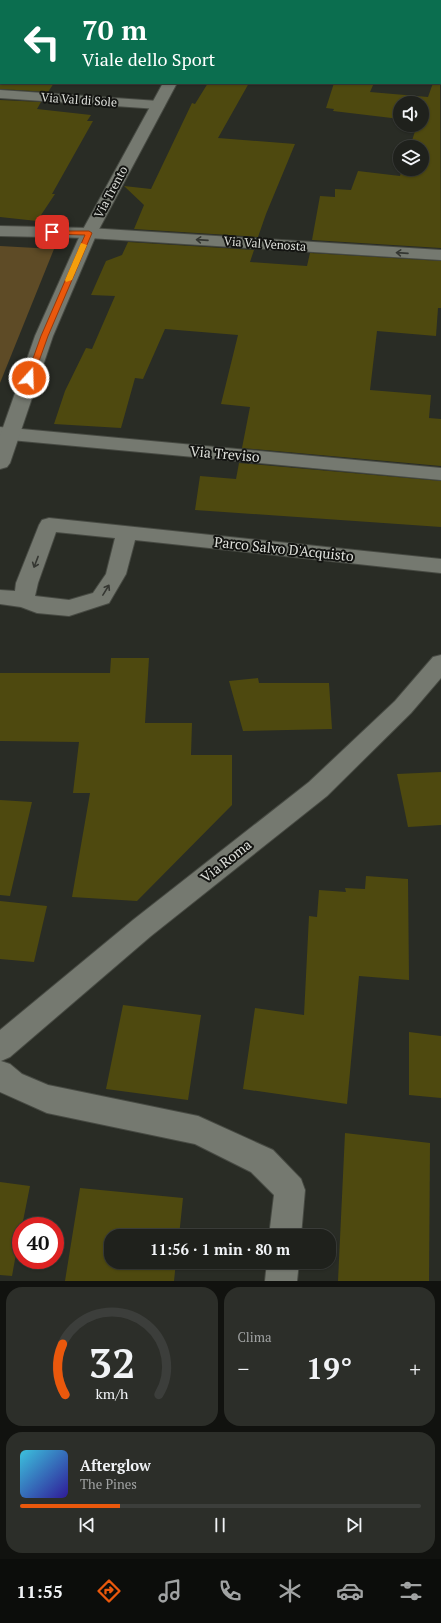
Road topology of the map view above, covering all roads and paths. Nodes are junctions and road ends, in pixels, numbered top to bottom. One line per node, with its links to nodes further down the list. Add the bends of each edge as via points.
1 (169, 84): 3 (street, Via Trento)
2 (0, 94): 3 (street, Via Val di Sole)
3 (158, 105): 5 (street, Via Trento)
4 (0, 231): 5 (street, Via Val Venosta)
5 (89, 233): 6 (street, Via Val Venosta, one-way to 5); 7 (street, Via Trento)
6 (441, 255)
7 (4, 433): 8 (street, Via Trento); 9 (street, Via Treviso)
8 (0, 463)
9 (441, 474)
10 (127, 532): 11 (street, Parco Salvo D'Acquisto); 13 (street, one-way to 10, via 37,605 68,608 101,598 116,574); 13 (street, Parco Salvo D'Acquisto, one-way to 13, via 49,525 27,583)
11 (441, 566)
12 (0, 597): 13 (street)
13 (24, 600)
14 (441, 663): 15 (street, Via Roma, via 403,708 318,789 142,928)
15 (0, 1048)
16 (0, 1074): 17 (street, via 12,1084 47,1099 198,1130 262,1161 290,1190)
17 (286, 1229)
18 (282, 1269): 19 (street)
19 (281, 1281)

